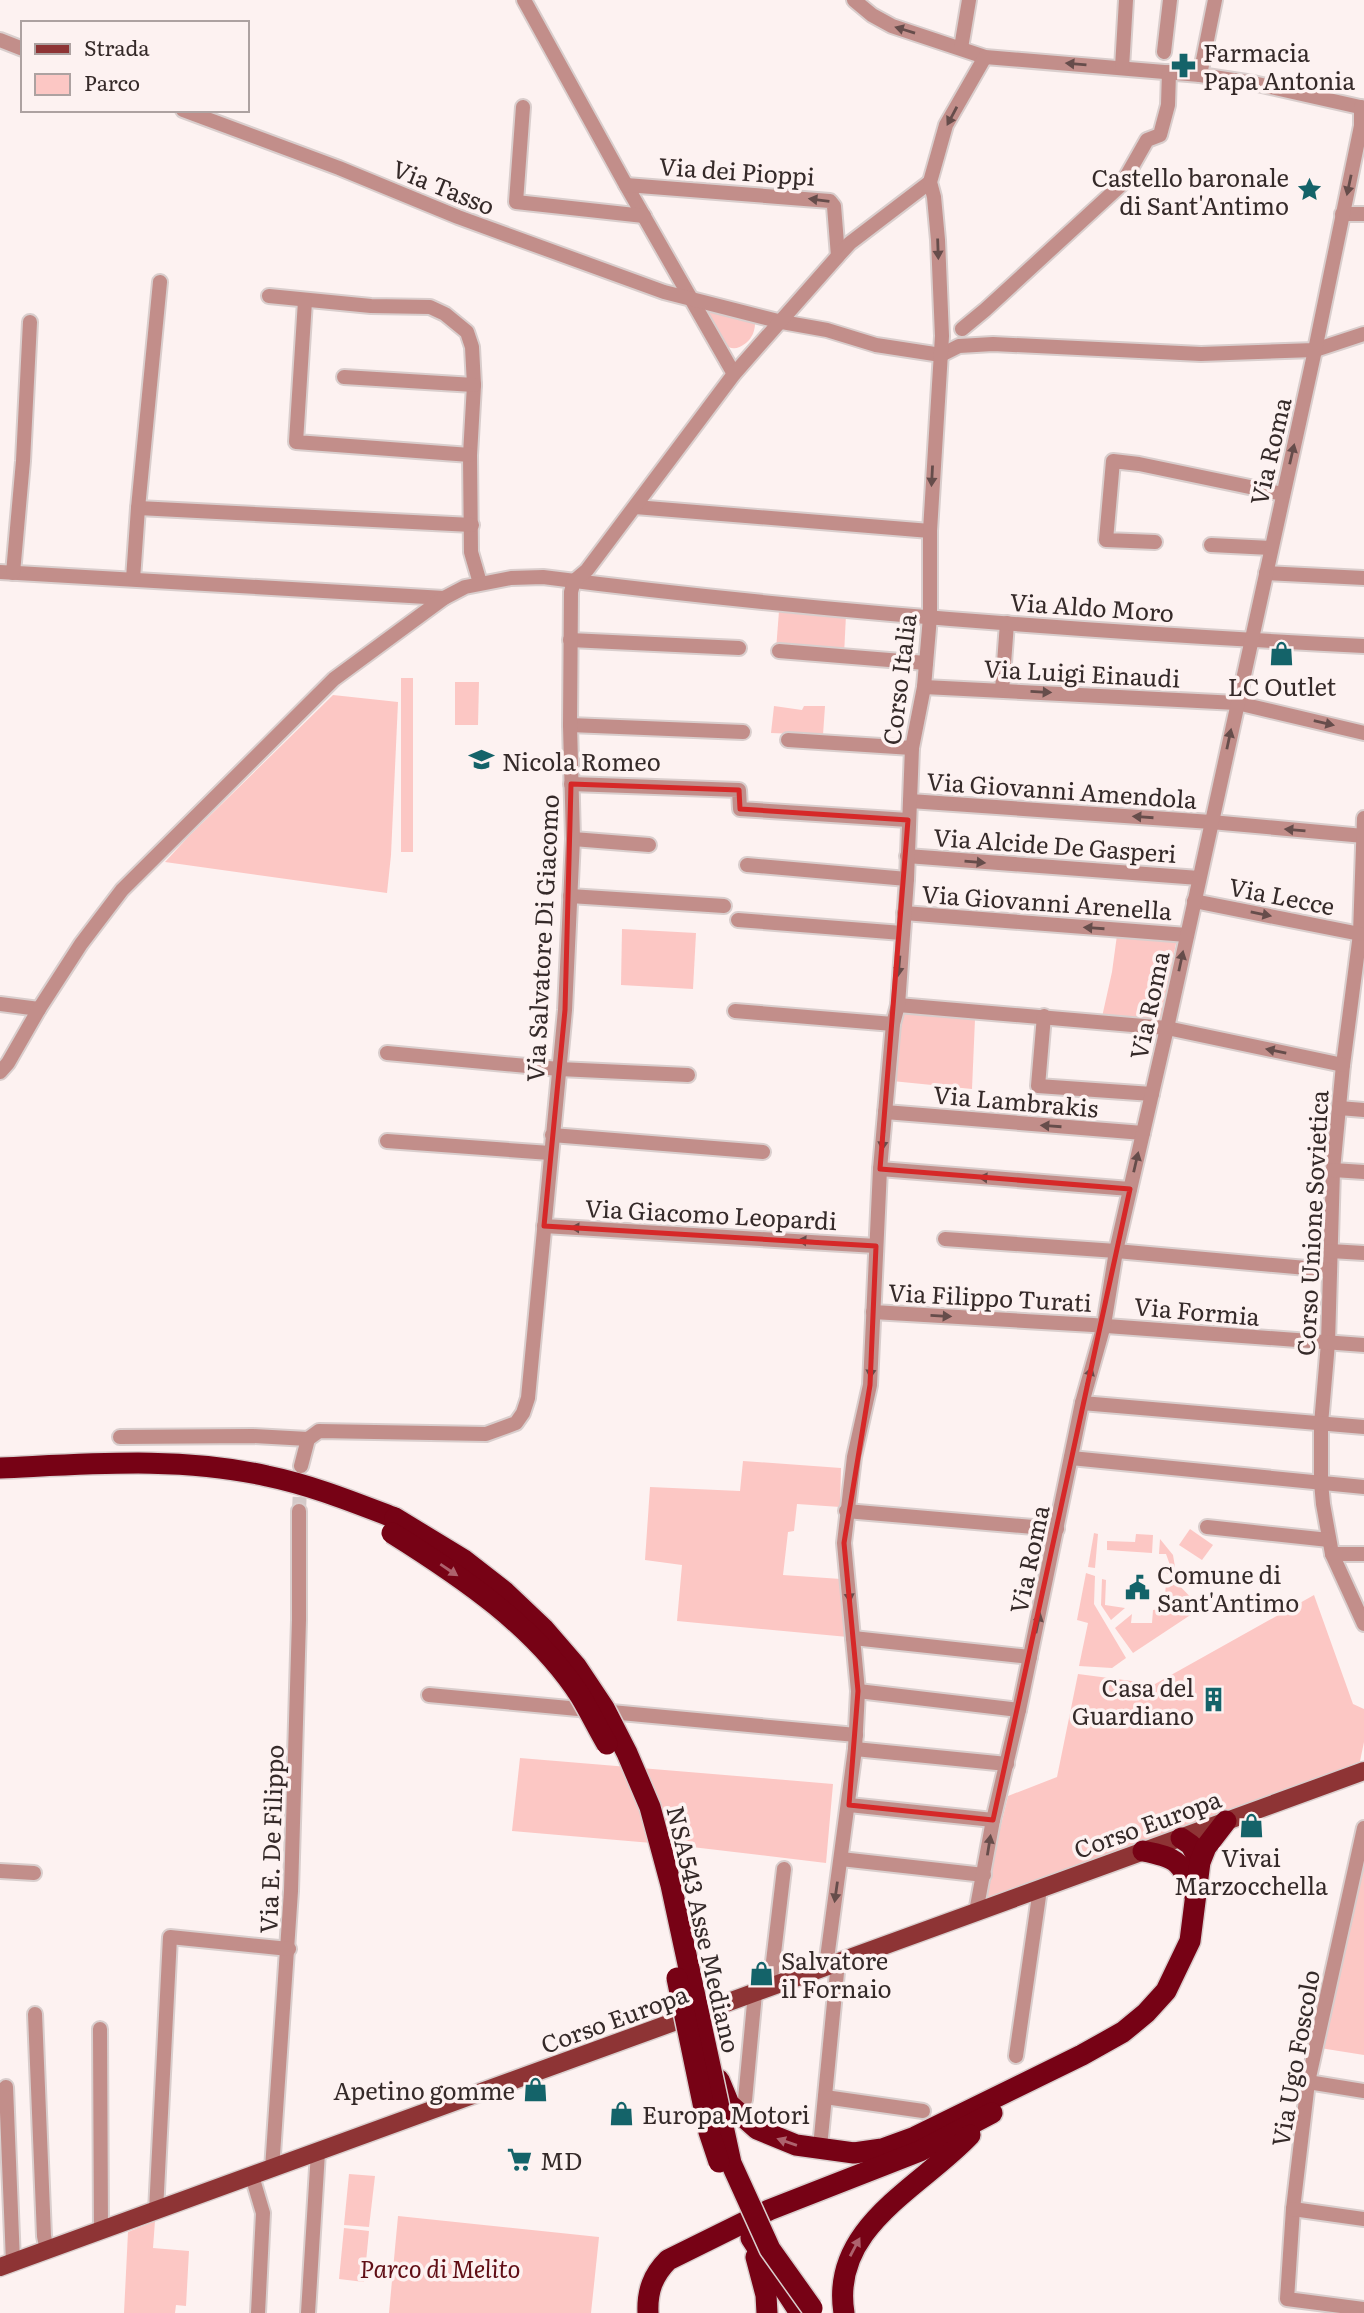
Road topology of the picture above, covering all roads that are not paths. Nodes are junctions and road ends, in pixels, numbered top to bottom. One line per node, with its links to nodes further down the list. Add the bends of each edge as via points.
1 (524, 0): 19 (street)
2 (854, 0): 9 (street, one-way to 2, via 892,26)
3 (969, 0): 9 (street)
4 (1126, 0): 12 (street)
5 (1170, 0): 10 (street)
6 (1216, 0): 14 (street)
7 (0, 40): 8 (street)
8 (21, 48)
9 (961, 48): 11 (street)
10 (1164, 52)
11 (985, 57): 12 (street, one-way to 11); 18 (street, one-way to 18, via 946,125)
12 (1122, 68): 13 (street)
13 (1169, 72): 14 (street); 31 (street, via 1168,105 1160,135 1140,149 1122,184)
14 (1200, 75): 16 (street)
15 (523, 107): 22 (street, via 516,202)
16 (1362, 107): 20 (street, Via Roma, one-way to 20)
17 (188, 112): 26 (street, Via Tasso, via 338,167 458,218)
18 (930, 181): 23 (street); 31 (street, Corso Italia, one-way to 31)
19 (625, 185): 22 (street); 23 (street, Via dei Pioppi, one-way to 19, via 830,201)
20 (1342, 214): 21 (street); 32 (street, Via Roma)
21 (1364, 214)
22 (643, 216): 26 (street)
23 (838, 256): 29 (street)
24 (160, 282): 40 (street)
25 (269, 296): 27 (street)
26 (691, 299): 29 (street, Via Tasso); 34 (street)
27 (305, 300): 36 (street, via 430,307 445,314 467,332); 37 (street, via 296,442)
28 (30, 322): 46 (street, via 23,461)
29 (782, 322): 33 (street, Via Tasso); 34 (street)
30 (1364, 334): 32 (street)
31 (957, 336): 32 (street, via 1178,354); 33 (street, Corso Italia); 33 (street, via 959,346)
32 (1315, 350): 38 (street, Via Roma, one-way to 32)
33 (941, 355): 42 (street, Corso Italia, one-way to 42)
34 (734, 374): 39 (street)
35 (344, 377): 36 (street)
36 (474, 385): 37 (street)
37 (470, 455): 41 (street)
38 (1283, 494): 43 (street, via 1113,461 1106,540); 45 (street, Via Roma)
39 (635, 507): 42 (street); 50 (street)
40 (138, 508): 41 (street); 49 (street)
41 (471, 525): 51 (street, via 471,552)
42 (930, 531): 53 (street, Corso Italia)
43 (1155, 542)
44 (1211, 545): 45 (street)
45 (1271, 548): 47 (street, Via Roma)
46 (7, 573): 49 (street)
47 (1266, 573): 48 (street); 56 (street, Via Roma)
48 (1364, 578)
49 (133, 579): 52 (street)
50 (574, 581): 51 (street, Via Aldo Moro, via 527,577); 53 (street, Via Aldo Moro); 55 (street, Via Salvatore Di Giacomo)
51 (480, 583): 52 (street, Via Aldo Moro)
52 (444, 598): 93 (street, via 334,679 122,890)
53 (930, 617): 54 (street, Via Aldo Moro); 60 (street, Corso Italia)
54 (1007, 623): 56 (street, Via Aldo Moro); 62 (street)
55 (570, 640): 58 (street); 64 (street, Via Salvatore Di Giacomo)
56 (1251, 640): 57 (street, Via Aldo Moro); 63 (street, Via Roma)
57 (1364, 646)
58 (739, 648)
59 (779, 651): 60 (street)
60 (926, 663): 61 (street, Corso Italia)
61 (924, 687): 62 (street, Via Luigi Einaudi); 68 (street, Corso Italia)
62 (1002, 691): 63 (street, Via Luigi Einaudi, one-way to 63)
63 (1237, 703): 66 (street, Via Luigi Einaudi, one-way to 66); 73 (street, Via Roma, one-way to 63)
64 (570, 725): 65 (street); 69 (street, Via Salvatore Di Giacomo)
65 (743, 732)
66 (1364, 733)
67 (788, 740): 68 (street)
68 (912, 748): 70 (street, Corso Italia)
69 (571, 783): 72 (street, via 739,790 740,809); 75 (street, Via Salvatore Di Giacomo)
70 (910, 801): 72 (street, Corso Italia); 73 (street, Via Giovanni Amendola, one-way to 70)
71 (1364, 818): 74 (street, Corso Unione Sovietica)
72 (908, 820): 77 (street, Corso Italia)
73 (1211, 822): 74 (street, Via Giovanni Amendola, one-way to 73); 79 (street, Via Roma)
74 (1364, 836): 84 (street, Corso Unione Sovietica)
75 (573, 839): 76 (street); 81 (street, Via Salvatore Di Giacomo)
76 (649, 845)
77 (906, 856): 79 (street, Via Alcide De Gasperi, one-way to 79); 80 (street, Corso Italia)
78 (747, 865): 80 (street)
79 (1199, 878): 82 (street, Via Roma)
80 (907, 879): 85 (street, Corso Italia)
81 (570, 896): 83 (street); 100 (street, Via Salvatore Di Giacomo)
82 (1194, 901): 88 (street, Via Lecce, one-way to 88); 89 (street, Via Roma)
83 (724, 906)
84 (1363, 908): 88 (street, Corso Unione Sovietica)
85 (904, 913): 87 (street, Corso Italia); 89 (street, Via Giovanni Arenella, one-way to 85)
86 (738, 920): 87 (street)
87 (902, 933): 92 (street, Corso Italia, one-way to 92)
88 (1360, 934): 90 (street, Corso Unione Sovietica)
89 (1187, 935): 97 (street, Via Roma, one-way to 89)
90 (1359, 978): 99 (street, Corso Unione Sovietica)
91 (0, 1004): 93 (street)
92 (898, 1005): 95 (street); 96 (street, Corso Italia)
93 (39, 1009): 101 (street)
94 (735, 1011): 96 (street)
95 (1044, 1016): 97 (street); 103 (street, via 1038,1086)
96 (893, 1024): 106 (street, Corso Italia)
97 (1167, 1028): 99 (street, one-way to 97); 103 (street, Via Roma)
98 (387, 1054): 100 (street)
99 (1343, 1065): 104 (street, Corso Unione Sovietica)
100 (559, 1069): 102 (street); 108 (street, Via Salvatore Di Giacomo)
101 (0, 1072)
102 (688, 1075)
103 (1152, 1094): 107 (street, Via Roma)
104 (1339, 1108): 105 (street); 113 (street, Corso Unione Sovietica)
105 (1364, 1110)
106 (885, 1112): 107 (street, Via Lambrakis, one-way to 106); 112 (street, Corso Italia, one-way to 112)
107 (1143, 1133): 115 (street, Via Roma, one-way to 107)
108 (552, 1135): 110 (street); 111 (street, Via Salvatore Di Giacomo)
109 (387, 1141): 111 (street)
110 (763, 1152)
111 (550, 1153): 116 (street, Via Salvatore Di Giacomo)
112 (880, 1169): 115 (street, one-way to 112); 118 (street, Corso Italia)
113 (1333, 1170): 114 (street); 120 (street, Corso Unione Sovietica)
114 (1364, 1172)
115 (1130, 1189): 119 (street, Via Roma)
116 (544, 1226): 118 (street, Via Giacomo Leopardi, one-way to 116); 131 (street, Via Salvatore Di Giacomo, via 528,1398 516,1423 486,1434 319,1431)
117 (945, 1240): 119 (street)
118 (876, 1246): 123 (street, Corso Italia)
119 (1116, 1251): 122 (street); 124 (street, Via Roma)
120 (1329, 1251): 121 (street); 122 (street, Corso Unione Sovietica)
121 (1364, 1253)
122 (1329, 1270): 125 (street, Corso Unione Sovietica)
123 (873, 1312): 124 (street, Via Filippo Turati, one-way to 124); 139 (street, Corso Italia, one-way to 139, via 870,1385)
124 (1104, 1325): 125 (street, Via Formia); 127 (street, Via Roma, one-way to 124)
125 (1328, 1343): 126 (street, Via Formia); 128 (street, Corso Unione Sovietica)
126 (1364, 1345)
127 (1082, 1403): 128 (street); 132 (street, Via Roma)
128 (1321, 1424): 129 (street); 136 (street, Corso Unione Sovietica)
129 (1364, 1427)
130 (120, 1437): 131 (street, Via Salvatore Di Giacomo)
131 (308, 1438): 133 (street)
132 (1071, 1458): 136 (street); 142 (street, Via Roma)
133 (301, 1466)
134 (0, 1468): 140 (highway, via 188,1464 264,1475 311,1486)
135 (0, 1480): 140 (highway, via 93,1475 225,1480 265,1487)
136 (1321, 1482): 137 (street); 143 (street, Corso Unione Sovietica)
137 (1364, 1487)
138 (299, 1511): 168 (street, Via E. De Filippo)
139 (846, 1511): 142 (street); 146 (street, Corso Italia, one-way to 146, via 844,1543)
140 (393, 1525): 173 (highway, NSA543 Asse Mediano, bridge, via 442,1545 505,1592 576,1666 604,1708 650,1807); 191 (highway, NSA543 Asse Mediano, one-way to 191, bridge, via 493,1603 548,1656 580,1697 616,1761 638,1811 654,1873 709,2132)
141 (1208, 1527): 143 (street)
142 (1058, 1529): 147 (street, Via Roma, one-way to 142)
143 (1331, 1547): 144 (street); 145 (street, Corso Unione Sovietica)
144 (1364, 1554)
145 (1364, 1624)
146 (853, 1638): 147 (street); 148 (street, Corso Italia)
147 (1030, 1657): 150 (street, Via Roma)
148 (858, 1691): 150 (street); 151 (street, Corso Italia)
149 (429, 1695): 151 (street)
150 (1019, 1710): 152 (street, Via Roma)
151 (856, 1742): 152 (street); 154 (street, Corso Italia)
152 (1007, 1764): 155 (street, Via Roma)
153 (1364, 1772): 156 (main road, Corso Europa)
154 (849, 1805): 155 (street); 160 (street, Corso Italia)
155 (993, 1820): 165 (street, Via Roma, one-way to 155)
156 (1226, 1821): 158 (main road, Corso Europa); 161 (highway)
157 (1364, 1828): 176 (street, Via Ugo Foscolo)
158 (1181, 1838): 159 (main road, Corso Europa); 161 (highway, via 1191,1845)
159 (1143, 1851): 161 (highway); 166 (main road, Corso Europa)
160 (841, 1859): 165 (street); 169 (street, Corso Italia, one-way to 169)
161 (1191, 1863): 174 (highway, via 1195,1896 1190,1941 1166,1991 1123,2032)
162 (784, 1869): 170 (street)
163 (0, 1871): 164 (street)
164 (34, 1873)
165 (984, 1875): 167 (street, Via Roma)
166 (1040, 1889): 167 (main road, Corso Europa); 175 (street)
167 (976, 1912): 169 (main road, Corso Europa)
168 (289, 1949): 185 (street, Via E. De Filippo); 188 (street, via 170,1937)
169 (832, 1964): 170 (main road, Corso Europa); 179 (street, Corso Italia)
170 (762, 1990): 180 (street); 184 (main road, Corso Europa)
171 (35, 2014): 192 (street)
172 (100, 2029): 190 (street)
173 (707, 2049): 174 (highway, one-way to 173, bridge, via 915,2137 854,2153 796,2145 757,2129 729,2104); 195 (highway, NSA543 Asse Mediano, bridge, via 731,2163 770,2249)
174 (1082, 2054): 182 (highway)
175 (1016, 2056)
176 (1308, 2082): 178 (street); 187 (street, Via Ugo Foscolo)
177 (6, 2087): 193 (street)
178 (1364, 2091)
179 (825, 2097): 181 (street); 183 (street, Corso Italia)
180 (744, 2100)
181 (923, 2111)
182 (984, 2117): 198 (highway, via 920,2151 751,2218 668,2259 649,2288); 200 (highway, one-way to 182, via 844,2275 857,2241)
183 (821, 2137)
184 (318, 2152): 185 (main road, Corso Europa); 197 (street)
185 (272, 2169): 186 (main road, Corso Europa)
186 (252, 2176): 188 (main road, Corso Europa); 196 (street, via 263,2213)
187 (1293, 2210): 189 (street); 194 (street, Via Ugo Foscolo, via 1287,2299)
188 (156, 2211): 190 (main road, Corso Europa)
189 (1364, 2219)
190 (101, 2231): 192 (main road, Corso Europa)
191 (751, 2238): 195 (highway, NSA543 Asse Mediano); 199 (highway)
192 (47, 2250): 193 (main road, Corso Europa)
193 (6, 2265)
194 (1364, 2309)
195 (809, 2311)
196 (258, 2313)
197 (308, 2313)
198 (648, 2313)
199 (767, 2313)
200 (844, 2313)

